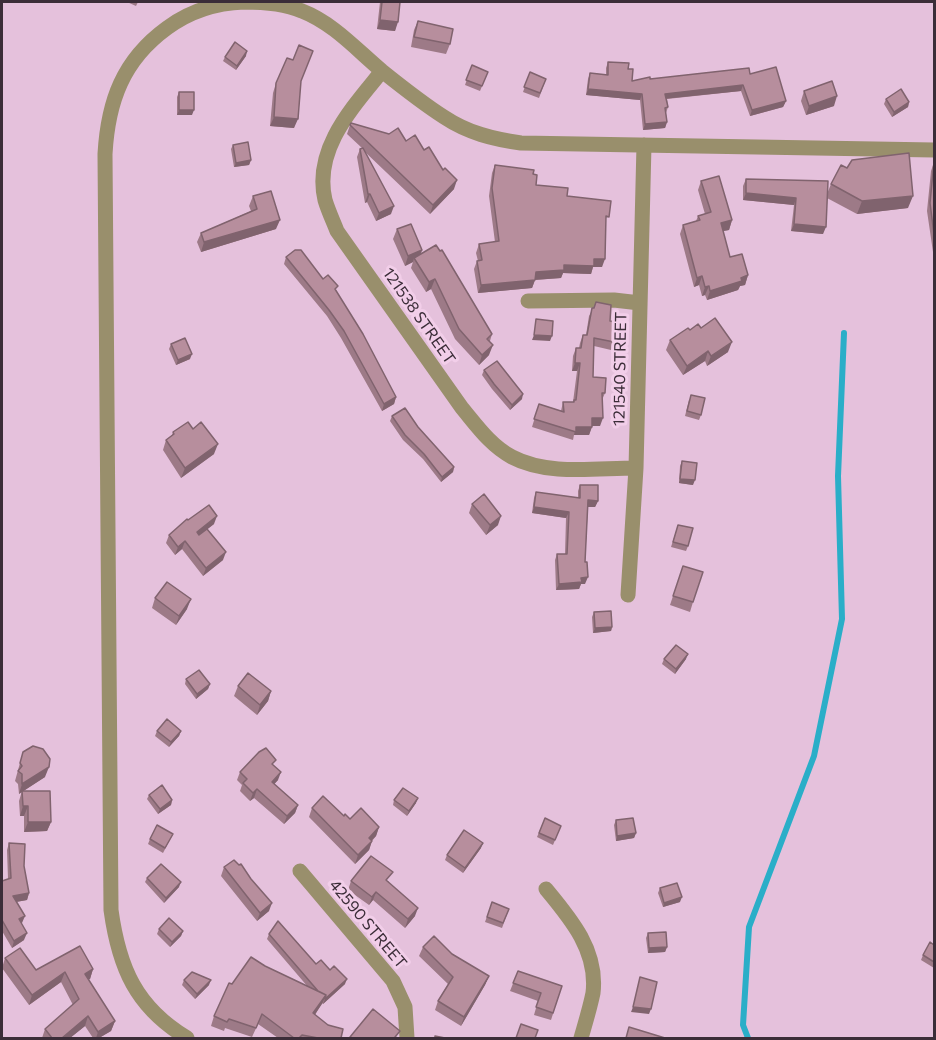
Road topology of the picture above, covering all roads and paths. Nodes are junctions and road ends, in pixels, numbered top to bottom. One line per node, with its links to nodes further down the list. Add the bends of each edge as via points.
1 (382, 71): 2 (street, via 446,118 480,135 521,144); 6 (street, 121538 STREET, via 335,134 328,153 323,182 337,231 462,408 495,445 512,457 546,468); 10 (street, via 332,28 302,11 270,3 220,4 182,18 156,36 117,88 110,111 104,206 111,910 124,969 135,988 158,1016)
2 (644, 145): 3 (street); 5 (street, 121540 STREET)
3 (934, 150)
4 (528, 301): 5 (street)
5 (640, 303): 6 (street, 121540 STREET)
6 (636, 468): 7 (street, 121540 STREET)
7 (628, 595)
8 (300, 872): 11 (street, 42590 STREET, via 393,981 405,1007)
9 (546, 889): 12 (street, via 572,921 588,950 592,994)
10 (187, 1038)
11 (407, 1038)
12 (581, 1038)

